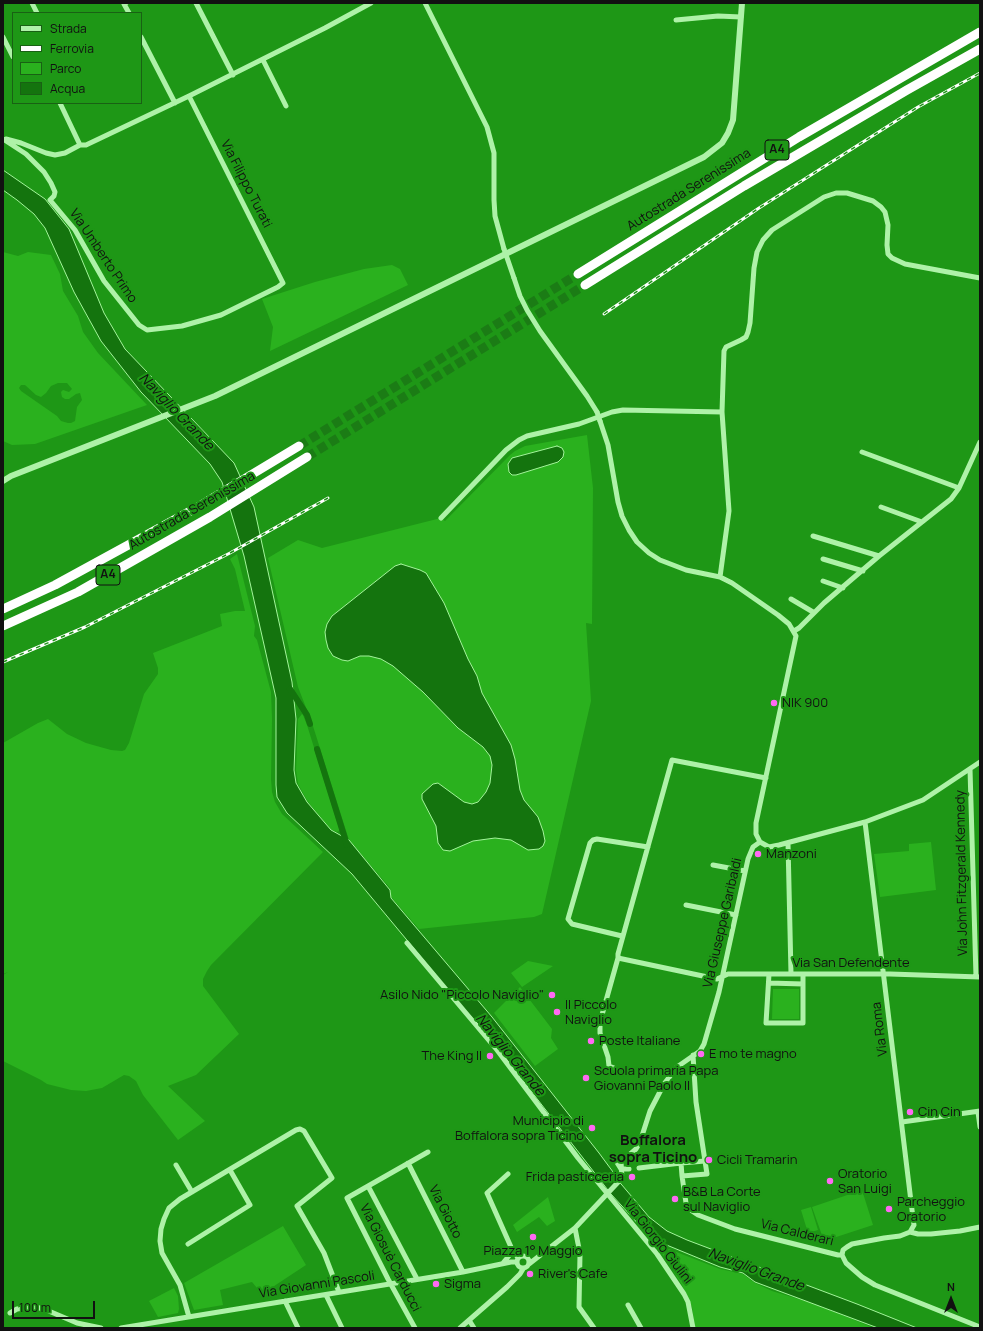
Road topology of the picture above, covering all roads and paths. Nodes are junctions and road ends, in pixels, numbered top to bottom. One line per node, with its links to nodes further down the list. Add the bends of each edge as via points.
1 (32, 3): 6 (street)
2 (196, 3): 15 (street)
3 (742, 3): 7 (street)
4 (370, 4): 14 (street)
5 (426, 4): 40 (street, bridge, via 487,126 494,153 495,216 520,296 597,412 608,445 618,502 629,530 637,542 660,560)
6 (36, 12)
7 (741, 17): 8 (street, via 718,16); 31 (street, via 733,120 722,143 704,157 214,396)
8 (676, 20)
9 (980, 32): 22 (highway, Autostrada Serenissima / A4, via 793,140)
10 (3, 37): 13 (street)
11 (142, 39): 17 (street)
12 (980, 49): 25 (highway, Autostrada Serenissima / A4, via 744,186)
13 (12, 55)
14 (263, 60): 15 (street); 19 (street)
15 (233, 75): 16 (street)
16 (189, 96): 17 (street); 24 (street, Via Filippo Turati)
17 (175, 103): 21 (street, via 86,145)
18 (60, 104): 21 (street)
19 (286, 106)
20 (3, 139): 21 (street, via 55,155); 24 (street, Via Umberto Primo, via 26,154 44,172 55,192 50,200 75,230 104,281 143,329 182,326 213,318)
21 (80, 145)
22 (578, 274)
23 (980, 278): 26 (street, via 897,262 888,254 887,218 881,207 847,194 836,193 824,197 772,230 757,252 748,332 746,337 726,347 724,351)
24 (283, 283)
25 (585, 286)
26 (722, 412): 34 (street, via 623,410 579,424 527,436 506,450); 40 (street, via 729,511)
27 (980, 442): 32 (street)
28 (299, 446): 44 (highway, Autostrada Serenissima / A4, via 196,508 55,585)
29 (862, 452): 32 (street)
30 (307, 457): 46 (highway, Autostrada Serenissima / A4, via 210,517 78,592)
31 (3, 481)
32 (959, 488): 35 (street, via 936,512)
33 (881, 507): 35 (street)
34 (442, 518)
35 (922, 522): 37 (street)
36 (813, 536): 37 (street)
37 (879, 556): 39 (street)
38 (824, 559): 39 (street)
39 (863, 571): 42 (street)
40 (720, 577): 47 (street, via 774,611)
41 (823, 581): 42 (street)
42 (843, 588): 45 (street)
43 (791, 599): 45 (street)
44 (3, 608)
45 (813, 612): 47 (street)
46 (3, 626)
47 (794, 631): 50 (street, via 795,644)
48 (980, 762): 49 (street)
49 (970, 768): 51 (street, via 923,800); 67 (street, Via John Fitzgerald Kennedy)
50 (766, 778): 52 (street, via 756,823 756,834); 54 (street, via 672,760)
51 (866, 822): 53 (street); 65 (street, Via Roma)
52 (760, 842): 53 (street, via 769,846); 56 (street, Via Giuseppe Garibaldi, via 753,847)
53 (788, 843): 63 (street)
54 (648, 847): 59 (street); 59 (street, via 597,839 590,843 568,919 572,924)
55 (713, 865): 56 (street)
56 (745, 871): 58 (street, Via Giuseppe Garibaldi)
57 (686, 905): 58 (street)
58 (736, 916): 66 (street, Via Giuseppe Garibaldi)
59 (622, 936): 61 (street)
60 (407, 943): 88 (street, Via Giorgio Giulini, via 497,1050 578,1158)
61 (618, 958): 66 (street, via 717,979); 71 (street, via 600,1028 608,1066)
62 (769, 974): 63 (street, Via San Defendente); 66 (street, Via San Defendente); 68 (street)
63 (791, 974): 64 (street, Via San Defendente)
64 (803, 974): 65 (street, Via San Defendente); 69 (street)
65 (884, 974): 67 (street, Via San Defendente); 73 (street, Via Roma)
66 (722, 976): 70 (street, Via Giuseppe Garibaldi, via 704,1044)
67 (978, 977)
68 (769, 983): 69 (street); 69 (street, via 766,1023 803,1023)
69 (803, 984)
70 (693, 1056): 76 (street, via 696,1102); 81 (street, Via Giuseppe Garibaldi, via 670,1074 650,1111 636,1149 619,1162)
71 (614, 1068)
72 (979, 1111): 73 (street); 74 (street)
73 (902, 1122): 91 (street, Via Roma, via 914,1226)
74 (980, 1127)
75 (428, 1152): 77 (street)
76 (705, 1161): 78 (street); 85 (street, via 707,1174)
77 (408, 1163): 86 (street); 99 (street, Via Giotto)
78 (680, 1164): 80 (street); 85 (street, Via Calderari)
79 (176, 1165): 87 (street)
80 (638, 1168)
81 (621, 1169): 82 (street); 88 (street, via 621,1179)
82 (629, 1169)
83 (230, 1170): 87 (street); 92 (street, via 250,1205); 102 (street, via 296,1130 304,1131 332,1178 297,1206 324,1253)
84 (508, 1174): 93 (street, via 487,1193)
85 (682, 1176): 94 (street, Via Calderari, via 686,1203 698,1215 735,1229)
86 (368, 1186): 100 (street); 101 (street, Via Giosuè Carducci, via 347,1198)
87 (192, 1192): 107 (street, via 169,1208 161,1229 160,1241 162,1253 180,1285)
88 (608, 1193): 90 (street); 119 (street, Via Giorgio Giulini, via 657,1254 684,1294)
89 (980, 1227): 91 (street, via 960,1232)
90 (575, 1228): 97 (street); 117 (street, via 580,1254 578,1307)
91 (910, 1232): 94 (street, via 852,1244 843,1250)
92 (188, 1244)
93 (513, 1251): 95 (street); 96 (street)
94 (842, 1255): 109 (street, via 846,1263 875,1285)
95 (517, 1260): 96 (street, Via Giovanni Pascoli); 97 (street, via 520,1256 526,1256); 98 (street, via 519,1268)
96 (503, 1264): 99 (street, Via Giovanni Pascoli)
97 (529, 1264): 98 (street)
98 (523, 1269): 108 (street)
99 (463, 1272): 100 (street, Via Giovanni Pascoli)
100 (418, 1279): 101 (street, Via Giovanni Pascoli)
101 (390, 1283): 102 (street, Via Giovanni Pascoli); 114 (street, Via Giosuè Carducci)
102 (339, 1292): 103 (street, Via Giovanni Pascoli)
103 (326, 1295): 104 (street, Via Giovanni Pascoli); 113 (street)
104 (285, 1301): 107 (street, Via Giovanni Pascoli); 112 (street)
105 (628, 1305): 118 (street)
106 (10, 1314): 110 (street, via 17,1309 34,1307 77,1323)
107 (189, 1317): 111 (street, Via Giovanni Pascoli)
108 (469, 1320): 115 (street); 116 (street)
109 (980, 1327)
110 (101, 1328)
111 (121, 1328)
112 (298, 1328)
113 (342, 1328)
114 (415, 1328)
115 (460, 1328)
116 (474, 1328)
117 (594, 1328)
118 (641, 1328)
119 (693, 1328)

